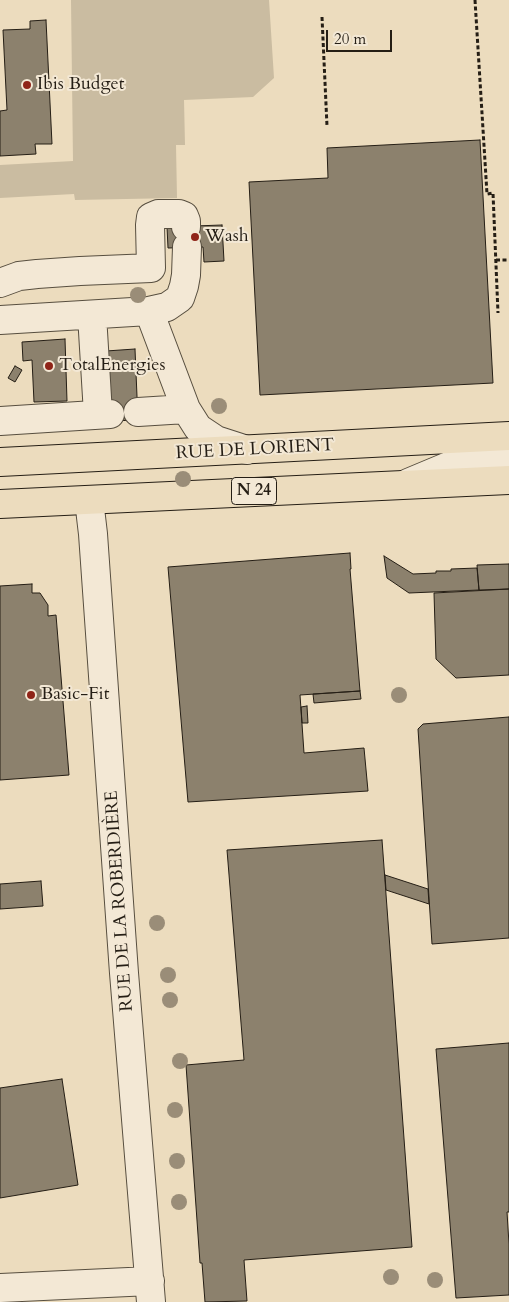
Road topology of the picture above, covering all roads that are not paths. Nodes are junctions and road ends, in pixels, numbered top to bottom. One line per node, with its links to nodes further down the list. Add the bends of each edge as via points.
1 (151, 268): 2 (street, via 37,274); 3 (street); 3 (street, via 151,217 158,214 184,216 186,275)
2 (0, 283)
3 (180, 298): 4 (street, via 167,307)
4 (150, 311): 5 (street); 7 (street)
5 (92, 315): 6 (street); 9 (street, via 104,414)
6 (0, 320)
7 (186, 410): 8 (street); 11 (street, via 198,428 216,440)
8 (138, 412)
9 (0, 421)
10 (509, 436): 11 (main road, RUE DE LORIENT)
11 (247, 450): 13 (main road, RUE DE LORIENT)
12 (509, 459): 15 (street, via 463,460)
13 (0, 462)
14 (509, 480): 15 (main road, N 24)
15 (406, 484): 16 (main road, N 24)
16 (89, 500): 17 (main road, N 24); 19 (street, RUE DE LA ROBERDIÈRE)
17 (0, 504)
18 (0, 1288): 19 (street)
19 (151, 1292)

